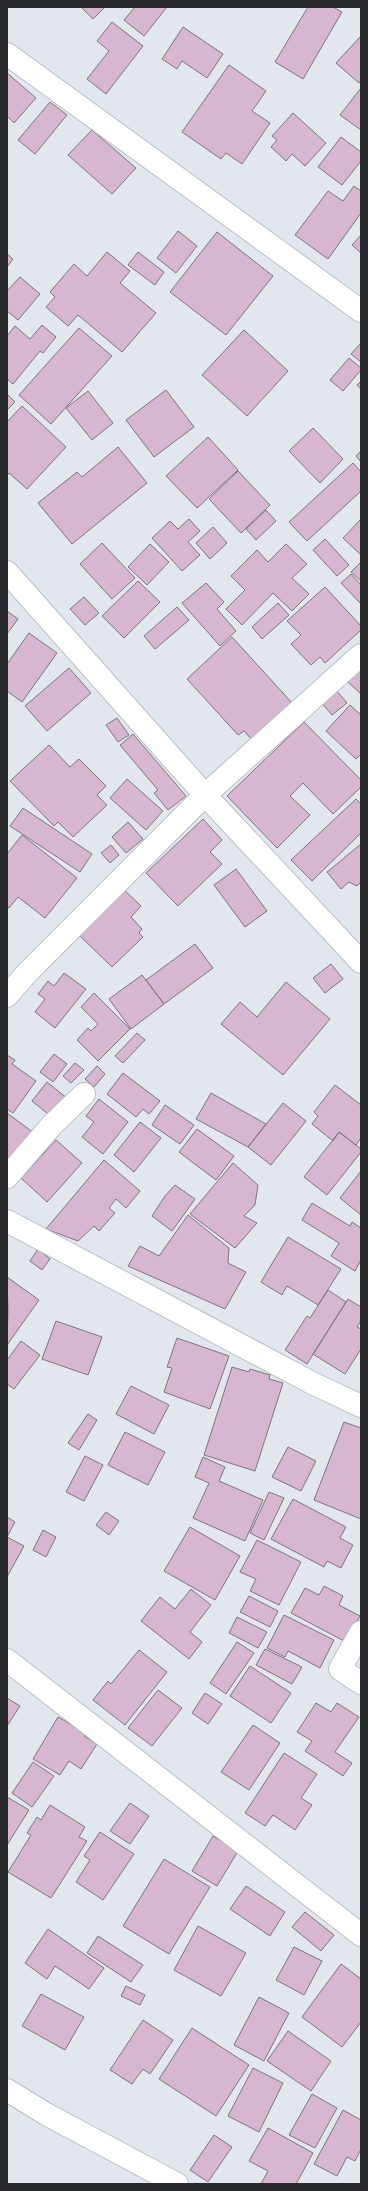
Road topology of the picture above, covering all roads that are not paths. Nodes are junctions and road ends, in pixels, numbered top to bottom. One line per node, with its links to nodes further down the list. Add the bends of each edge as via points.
1 (7, 54): 2 (street)
2 (361, 312)
3 (7, 572): 5 (street)
4 (361, 655): 5 (street)
5 (205, 795): 6 (street); 7 (street, via 32,967)
6 (361, 962)
7 (7, 996)
8 (84, 1094): 9 (street, via 52,1125)
9 (7, 1177)
10 (7, 1221): 11 (street, via 314,1384)
11 (361, 1406)
12 (361, 1632): 14 (street, via 340,1669)
13 (7, 1660): 15 (street)
14 (361, 1683)
15 (361, 1935)
16 (7, 2090): 17 (street, via 46,2114)
17 (177, 2184)

